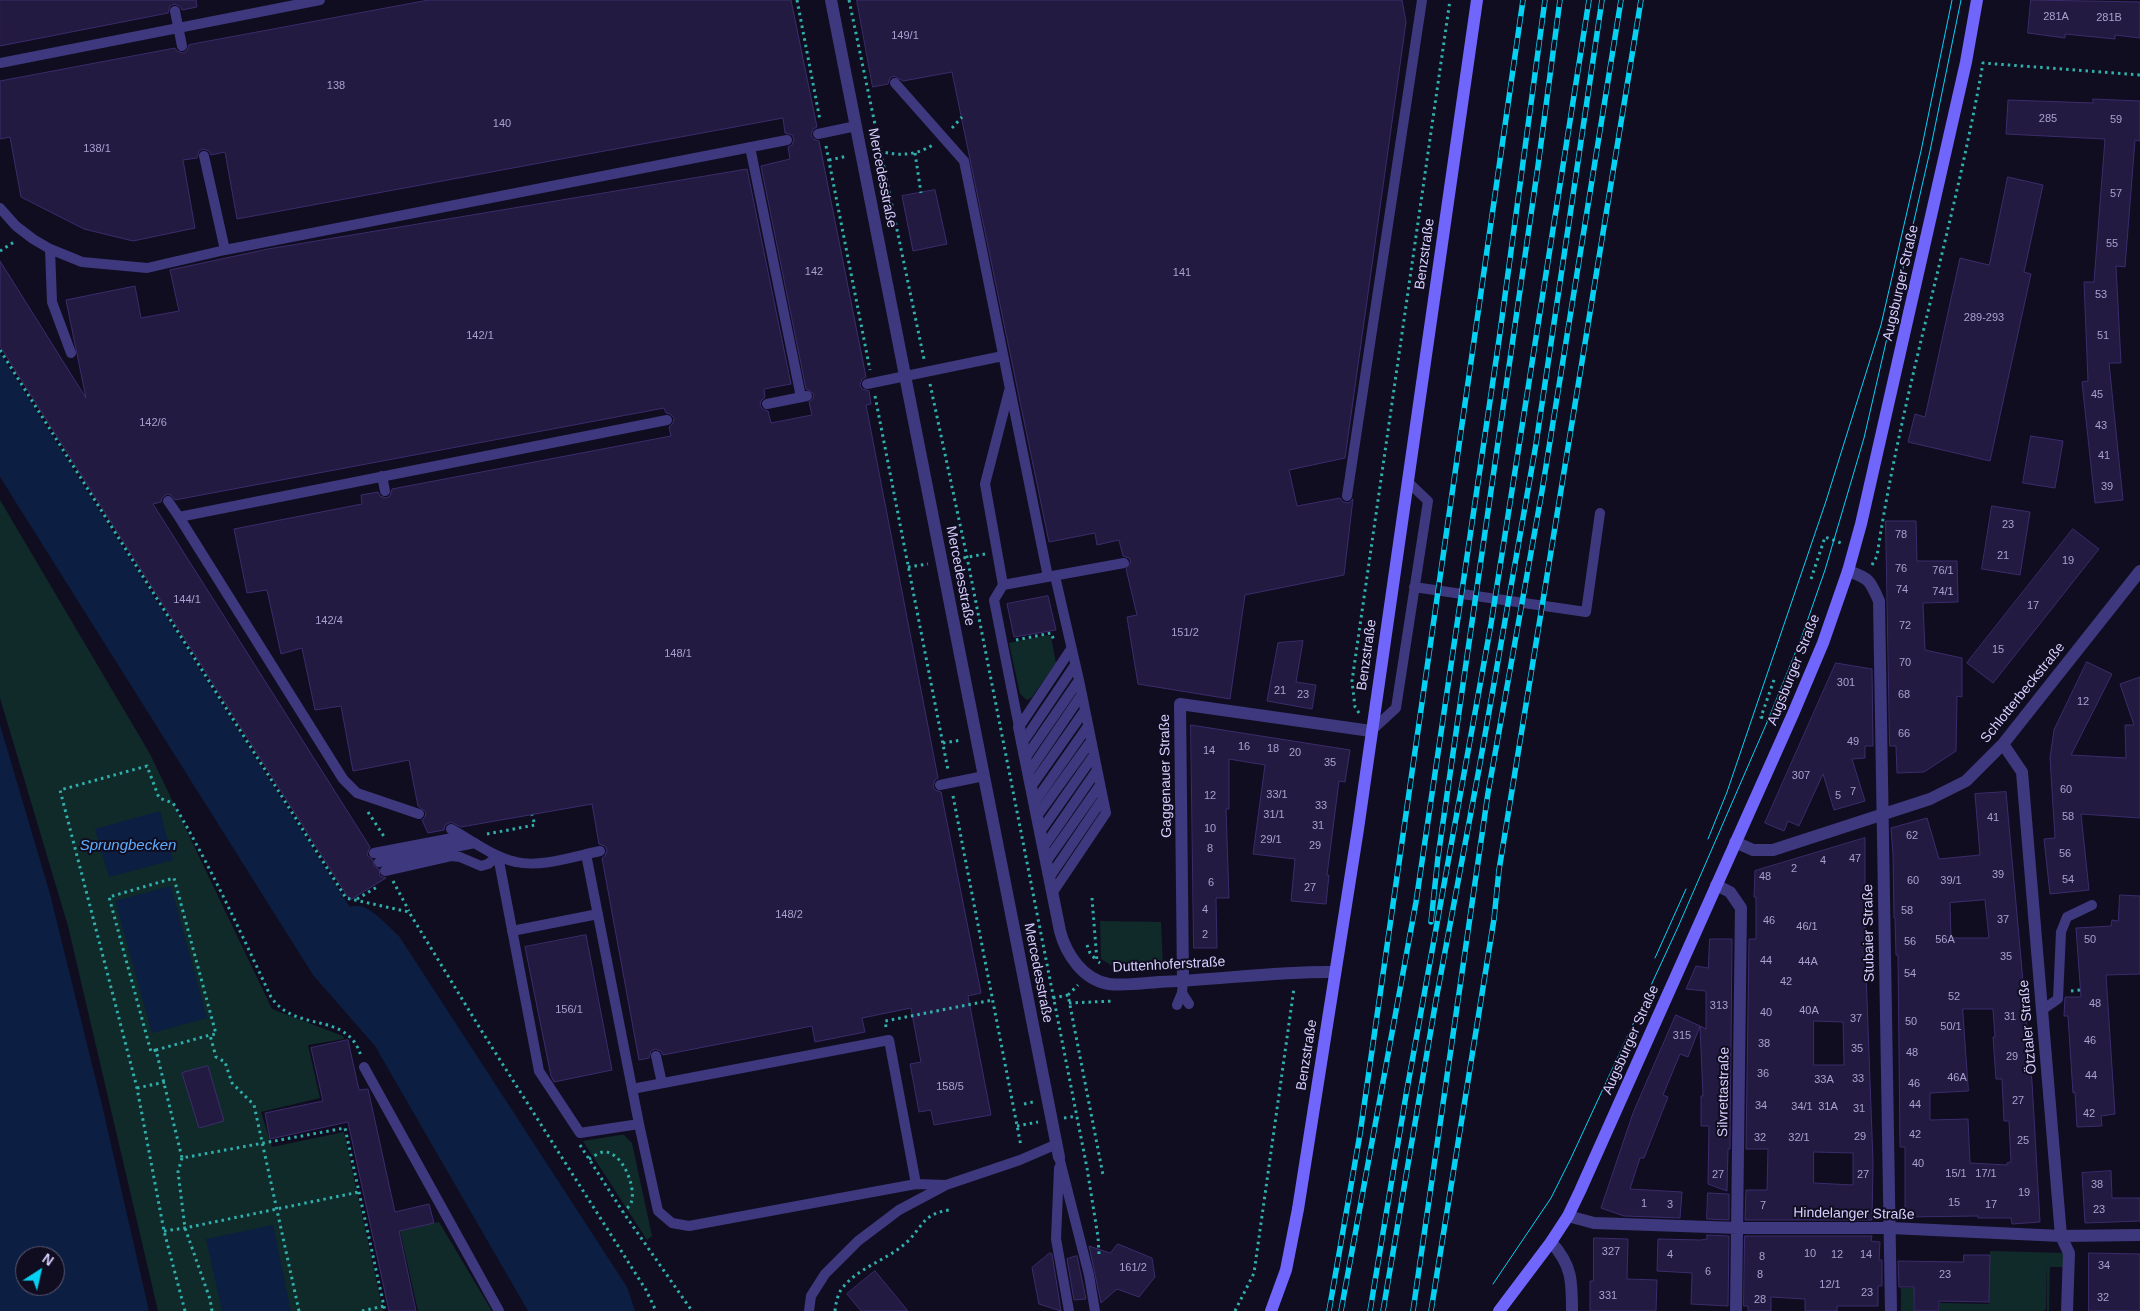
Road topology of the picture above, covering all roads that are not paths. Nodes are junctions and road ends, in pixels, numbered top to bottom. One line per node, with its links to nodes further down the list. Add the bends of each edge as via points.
1 (320, 0): 7 (lane)
2 (832, 0): 11 (street, Mercedesstraße)
3 (1422, 0): 29 (lane)
4 (1477, 0): 27 (main road, Benzstraße)
5 (1977, 0): 34 (main road, Augsburger Straße, via 1888,411)
6 (175, 11): 7 (lane)
7 (178, 27): 8 (lane); 9 (lane)
8 (182, 46)
9 (0, 63)
10 (895, 83): 20 (lane, via 964,161)
11 (856, 126): 12 (lane); 21 (street, Mercedesstraße)
12 (820, 133)
13 (787, 140): 14 (lane)
14 (750, 147): 18 (lane); 24 (lane, via 804,397)
15 (204, 156): 18 (lane)
16 (0, 208): 17 (lane, via 16,226)
17 (50, 249): 18 (lane, via 82,262 147,268); 19 (lane, via 52,302)
18 (225, 250)
19 (71, 353)
20 (1003, 356): 21 (lane); 23 (lane)
21 (906, 376): 22 (lane); 54 (street, Mercedesstraße)
22 (870, 383)
23 (1010, 388): 36 (lane); 37 (lane, via 985,484)
24 (767, 404)
25 (667, 420): 26 (lane)
26 (382, 476): 28 (lane); 32 (lane)
27 (1407, 481): 38 (lane, via 1428,501); 46 (main road, Benzstraße)
28 (385, 491)
29 (1347, 496)
30 (168, 501): 32 (lane)
31 (1600, 513): 38 (lane, via 1586,612)
32 (178, 517): 60 (lane, via 343,780 357,793)
33 (1124, 563): 36 (lane)
34 (1848, 571): 62 (street, Stubaier Straße, via 1866,577 1879,600); 66 (main road, Augsburger Straße, via 1804,688)
35 (2140, 571): 49 (street, Schlotterbeckstraße)
36 (1051, 577): 37 (lane); 39 (lane)
37 (1004, 585): 45 (lane, via 994,600)
38 (1414, 587): 46 (lane, via 1396,708)
39 (1071, 649): 40 (lane); 45 (lane)
40 (1075, 665): 41 (lane); 48 (lane)
41 (1079, 680): 42 (lane); 51 (lane)
42 (1082, 694): 43 (lane); 53 (lane)
43 (1084, 710): 44 (lane); 57 (lane)
44 (1088, 726): 47 (lane); 59 (lane)
45 (1019, 728): 48 (street, Duttenhoferstraße)
46 (1371, 731): 80 (main road, Benzstraße); 81 (street, Gaggenauer Straße, via 1180,704)
47 (1091, 741): 50 (lane); 61 (lane)
48 (1023, 742): 51 (street, Duttenhoferstraße)
49 (2003, 744): 62 (street, Schlotterbeckstraße, via 1966,781 1930,799); 84 (street, Ötztaler Straße, via 2022,772)
50 (1094, 755): 52 (lane); 64 (lane)
51 (1026, 757): 53 (street, Duttenhoferstraße)
52 (1097, 770): 56 (lane); 68 (lane)
53 (1029, 772): 57 (street, Duttenhoferstraße)
54 (984, 776): 55 (lane); 90 (street, Mercedesstraße)
55 (945, 784)
56 (1100, 785): 58 (lane); 72 (lane)
57 (1031, 787): 59 (street, Duttenhoferstraße)
58 (1102, 800): 74 (lane); 76 (lane, via 1106,813)
59 (1034, 803): 61 (street, Duttenhoferstraße)
60 (419, 814)
61 (1037, 816): 64 (street, Duttenhoferstraße)
62 (1881, 816): 66 (street, Schlotterbeckstraße, via 1772,850 1753,850); 96 (street, Stubaier Straße)
63 (451, 829): 65 (lane)
64 (1040, 832): 68 (street, Duttenhoferstraße)
65 (463, 836): 67 (lane); 73 (lane)
66 (1735, 842): 75 (main road, Augsburger Straße)
67 (478, 844): 71 (lane); 73 (lane)
68 (1043, 848): 72 (street, Duttenhoferstraße)
69 (600, 851): 70 (lane)
70 (586, 854): 71 (lane, via 526,864); 78 (lane)
71 (498, 856): 73 (lane, via 484,866 451,856); 79 (lane)
72 (1046, 862): 74 (street, Duttenhoferstraße)
73 (382, 865)
74 (1050, 878): 76 (street, Duttenhoferstraße)
75 (1716, 885): 94 (main road, Augsburger Straße); 95 (street, Silvrettastraße, via 1730,892 1741,908)
76 (1053, 892): 81 (street, Duttenhoferstraße, via 1064,948 1088,974 1108,984)
77 (2092, 905): 84 (lane, via 2067,917 2061,932 2058,998)
78 (598, 914): 79 (lane); 88 (lane)
79 (512, 931): 89 (lane, via 539,1071 580,1133)
80 (1335, 972): 81 (street, Duttenhoferstraße, via 1295,972); 104 (main road, Benzstraße, via 1298,1208 1286,1270)
81 (1183, 987): 82 (lane); 83 (lane)
82 (1189, 1004)
83 (1177, 1005)
84 (2042, 1010): 98 (street, Ötztaler Straße)
85 (656, 1056): 87 (lane)
86 (364, 1067): 100 (lane)
87 (662, 1083): 88 (lane); 92 (lane, via 888,1040)
88 (632, 1089): 89 (lane)
89 (639, 1124): 92 (lane, via 658,1211 672,1223 689,1226)
90 (1057, 1144): 91 (street, Mercedesstraße); 93 (lane)
91 (1059, 1158): 102 (lane, Mercedesstraße, via 1056,1239); 103 (lane, Mercedesstraße)
92 (916, 1184): 93 (lane)
93 (946, 1185): 101 (lane, via 899,1210 858,1241 825,1274 811,1296)
94 (1568, 1216): 95 (street, Hindelanger Straße, via 1594,1223); 99 (main road, Augsburger Straße)
95 (1738, 1228): 96 (street, Hindelanger Straße); 107 (street, Silvrettastraße)
96 (1891, 1228): 98 (street, Hindelanger Straße); 108 (street, Stubaier Straße)
97 (2140, 1235): 98 (street, Hindelanger Straße)
98 (2061, 1236): 109 (street, Ötztaler Straße, via 2069,1253)
99 (1550, 1242): 105 (main road, Augsburger Straße); 106 (street, via 1566,1260 1572,1286)
100 (500, 1311)
101 (808, 1311)
102 (1069, 1311)
103 (1095, 1311)
104 (1271, 1311)
105 (1499, 1311)
106 (1572, 1311)
107 (1736, 1311)
108 (1891, 1311)
109 (2067, 1311)

